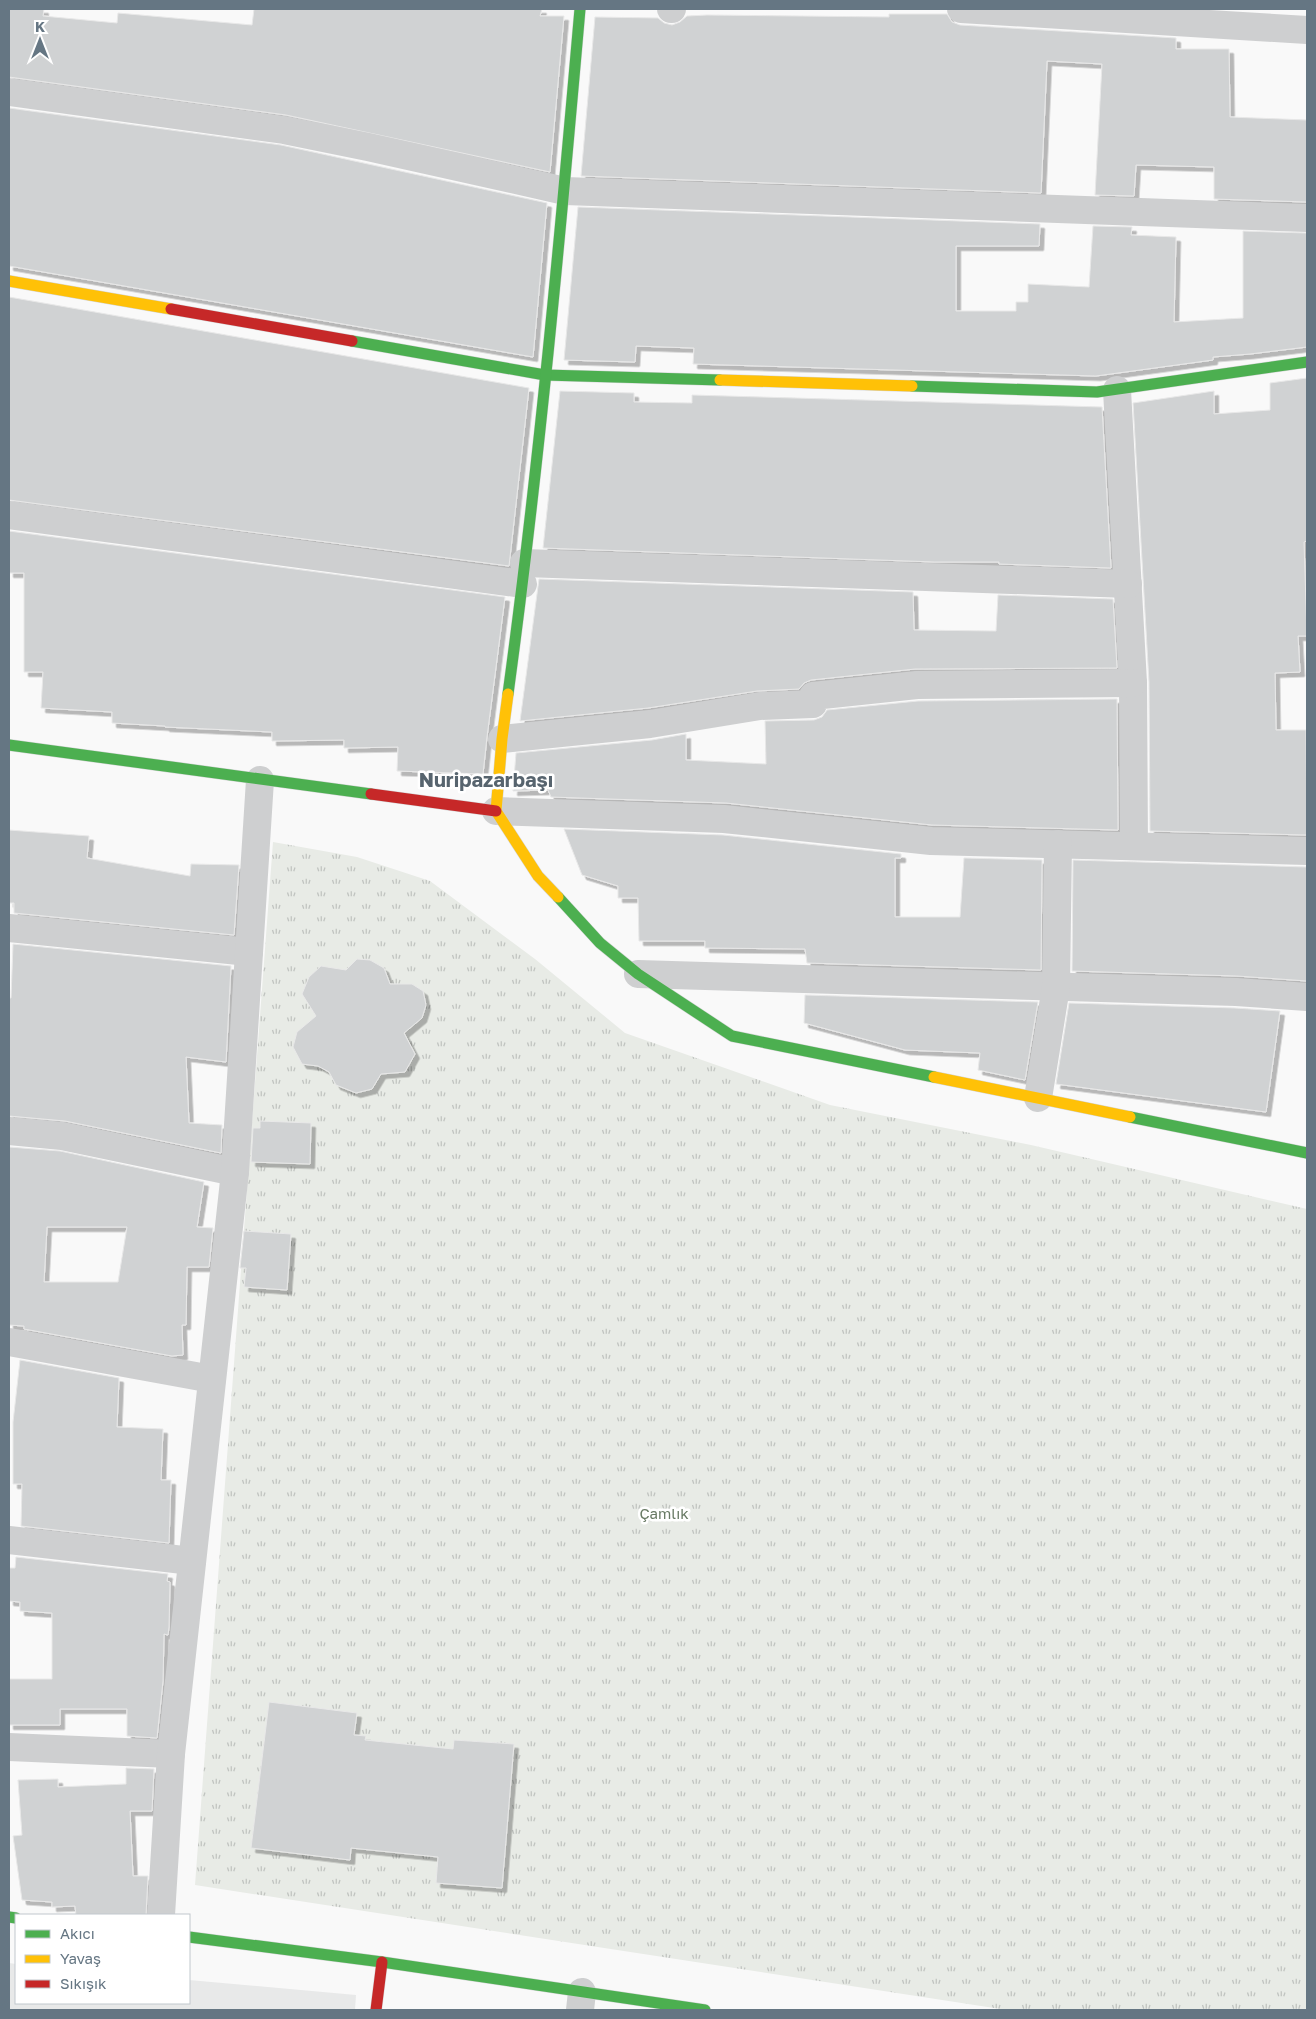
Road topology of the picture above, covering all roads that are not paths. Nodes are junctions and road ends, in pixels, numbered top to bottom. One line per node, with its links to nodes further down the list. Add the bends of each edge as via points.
1 (580, 9): 5 (street)
2 (961, 9): 3 (street)
3 (1307, 30)
4 (9, 92): 5 (street, via 284,130)
5 (565, 191): 6 (street); 9 (street)
6 (1307, 218)
7 (9, 281): 9 (street)
8 (1307, 362): 10 (street)
9 (545, 375): 10 (street); 12 (street)
10 (1117, 390): 13 (street)
11 (9, 515): 12 (street)
12 (523, 574): 13 (street); 15 (street)
13 (1128, 584): 14 (street)
14 (1133, 683): 15 (street, via 917,685 813,696 813,704 760,706 650,724); 20 (street)
15 (502, 739): 18 (street)
16 (9, 745): 17 (street)
17 (260, 780): 18 (street); 23 (street)
18 (496, 811): 19 (street, via 724,819 931,841); 24 (street, via 538,876 600,943)
19 (1058, 844): 20 (street); 25 (street)
20 (1134, 846): 21 (street)
21 (1307, 851)
22 (9, 928): 23 (street)
23 (249, 952): 30 (street)
24 (638, 974): 25 (street); 27 (street, via 732,1036)
25 (1056, 987): 26 (street); 27 (street)
26 (1307, 997)
27 (1038, 1098): 29 (street)
28 (9, 1131): 30 (street, via 62,1136)
29 (1307, 1153)
30 (235, 1172): 32 (street)
31 (9, 1342): 32 (street)
32 (212, 1379): 34 (street)
33 (9, 1540): 34 (street)
34 (192, 1561): 36 (street)
35 (9, 1747): 36 (street)
36 (171, 1754): 37 (street)
37 (161, 1914)
38 (190, 1937): 39 (street)
39 (382, 1962): 40 (street); 41 (street)
40 (581, 2001): 42 (street)
41 (376, 2010)
42 (705, 2010)

